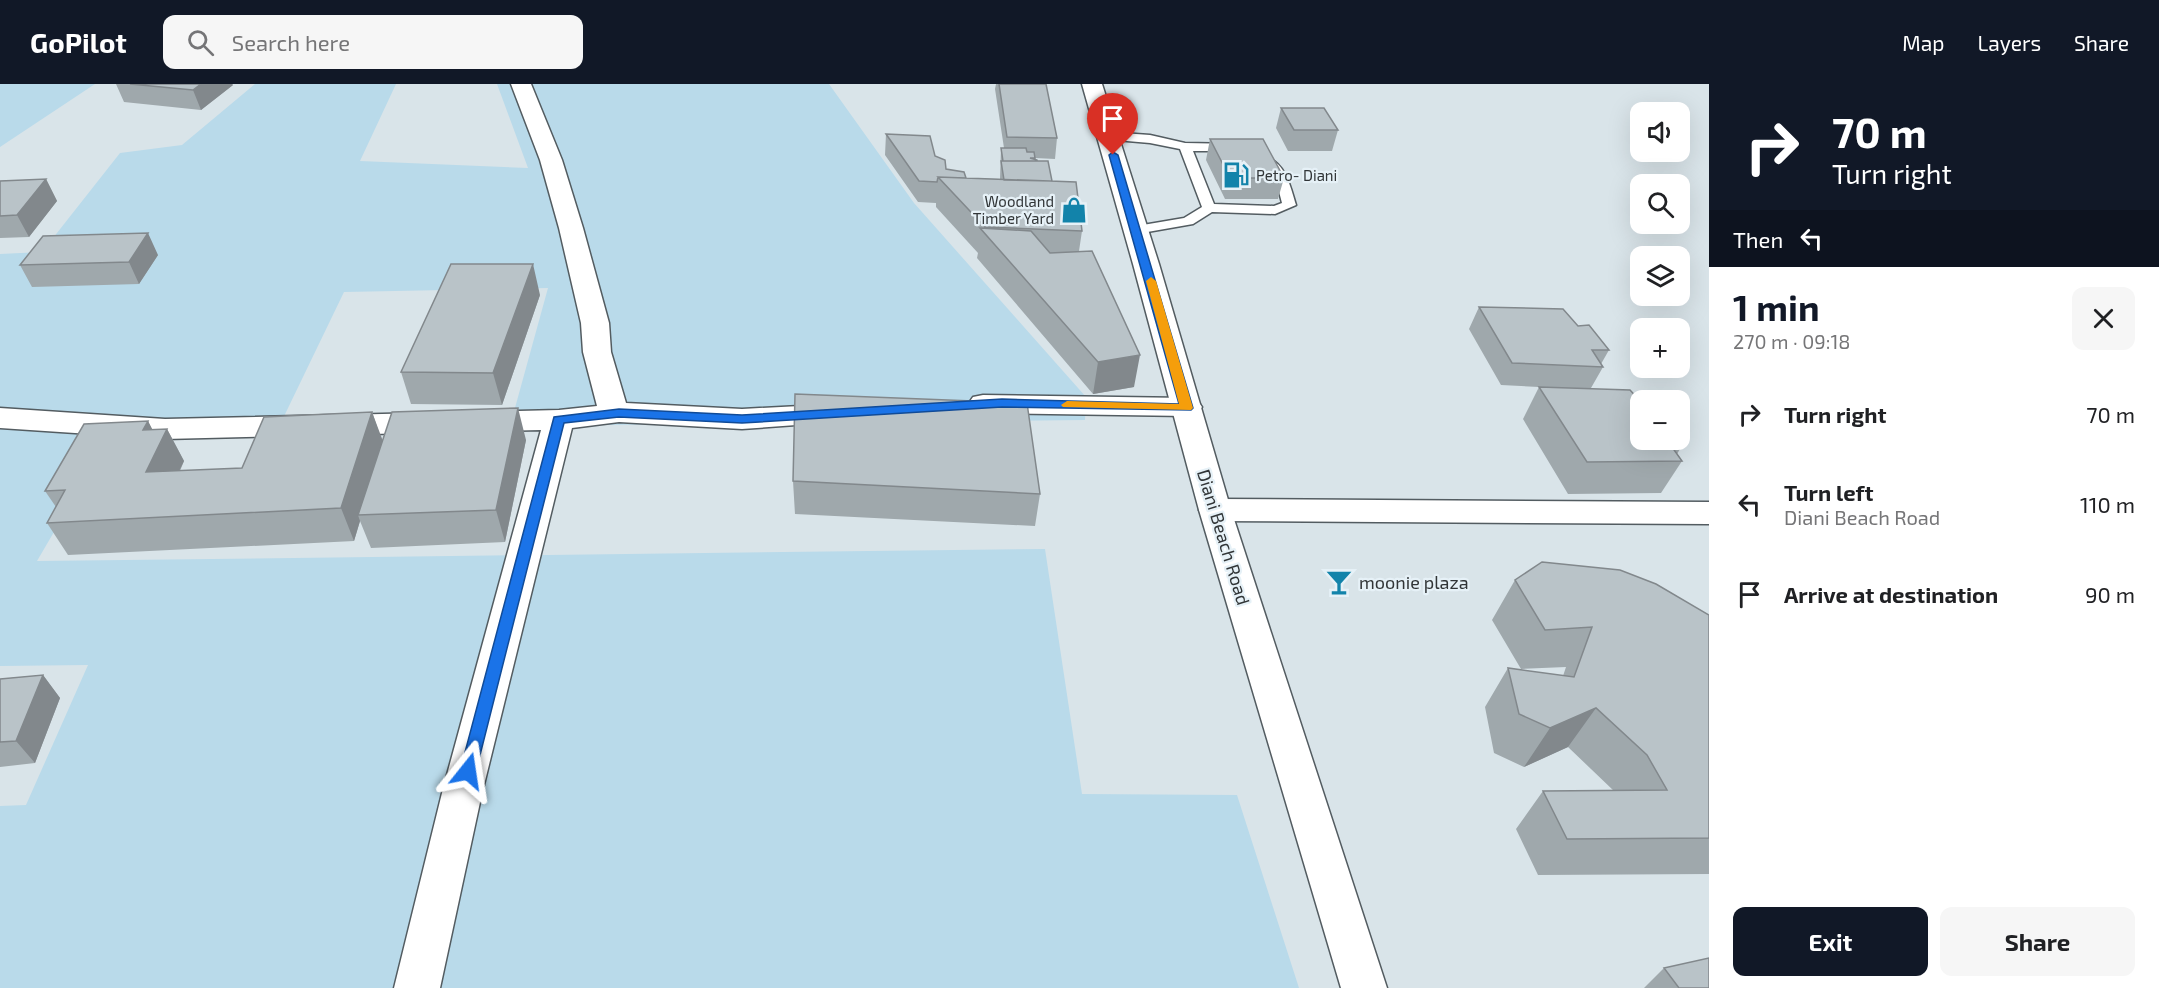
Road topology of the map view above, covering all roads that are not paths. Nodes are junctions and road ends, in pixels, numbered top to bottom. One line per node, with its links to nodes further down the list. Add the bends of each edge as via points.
1 (521, 84): 12 (street, via 554,172 592,314 597,352 612,407)
2 (1092, 84): 3 (street, Diani Beach Road)
3 (1107, 136): 4 (lane, via 1150,139); 8 (street, Diani Beach Road)
4 (1185, 147): 5 (lane, via 1225,146); 7 (lane)
5 (1243, 150)
6 (1261, 153): 7 (lane, via 1282,179 1289,205 1275,210)
7 (1209, 208): 8 (lane, via 1188,221)
8 (1136, 230): 10 (street, Diani Beach Road)
9 (955, 406): 10 (street, via 1002,403)
10 (1187, 408): 15 (street, Diani Beach Road)
11 (860, 412): 12 (street, via 742,419)
12 (619, 413): 14 (street)
13 (0, 418): 14 (street, via 165,429)
14 (559, 420): 17 (street, via 465,782)
15 (1215, 510): 16 (street); 18 (street, Diani Beach Road)
16 (1709, 513)
17 (417, 988)
18 (1364, 988)

